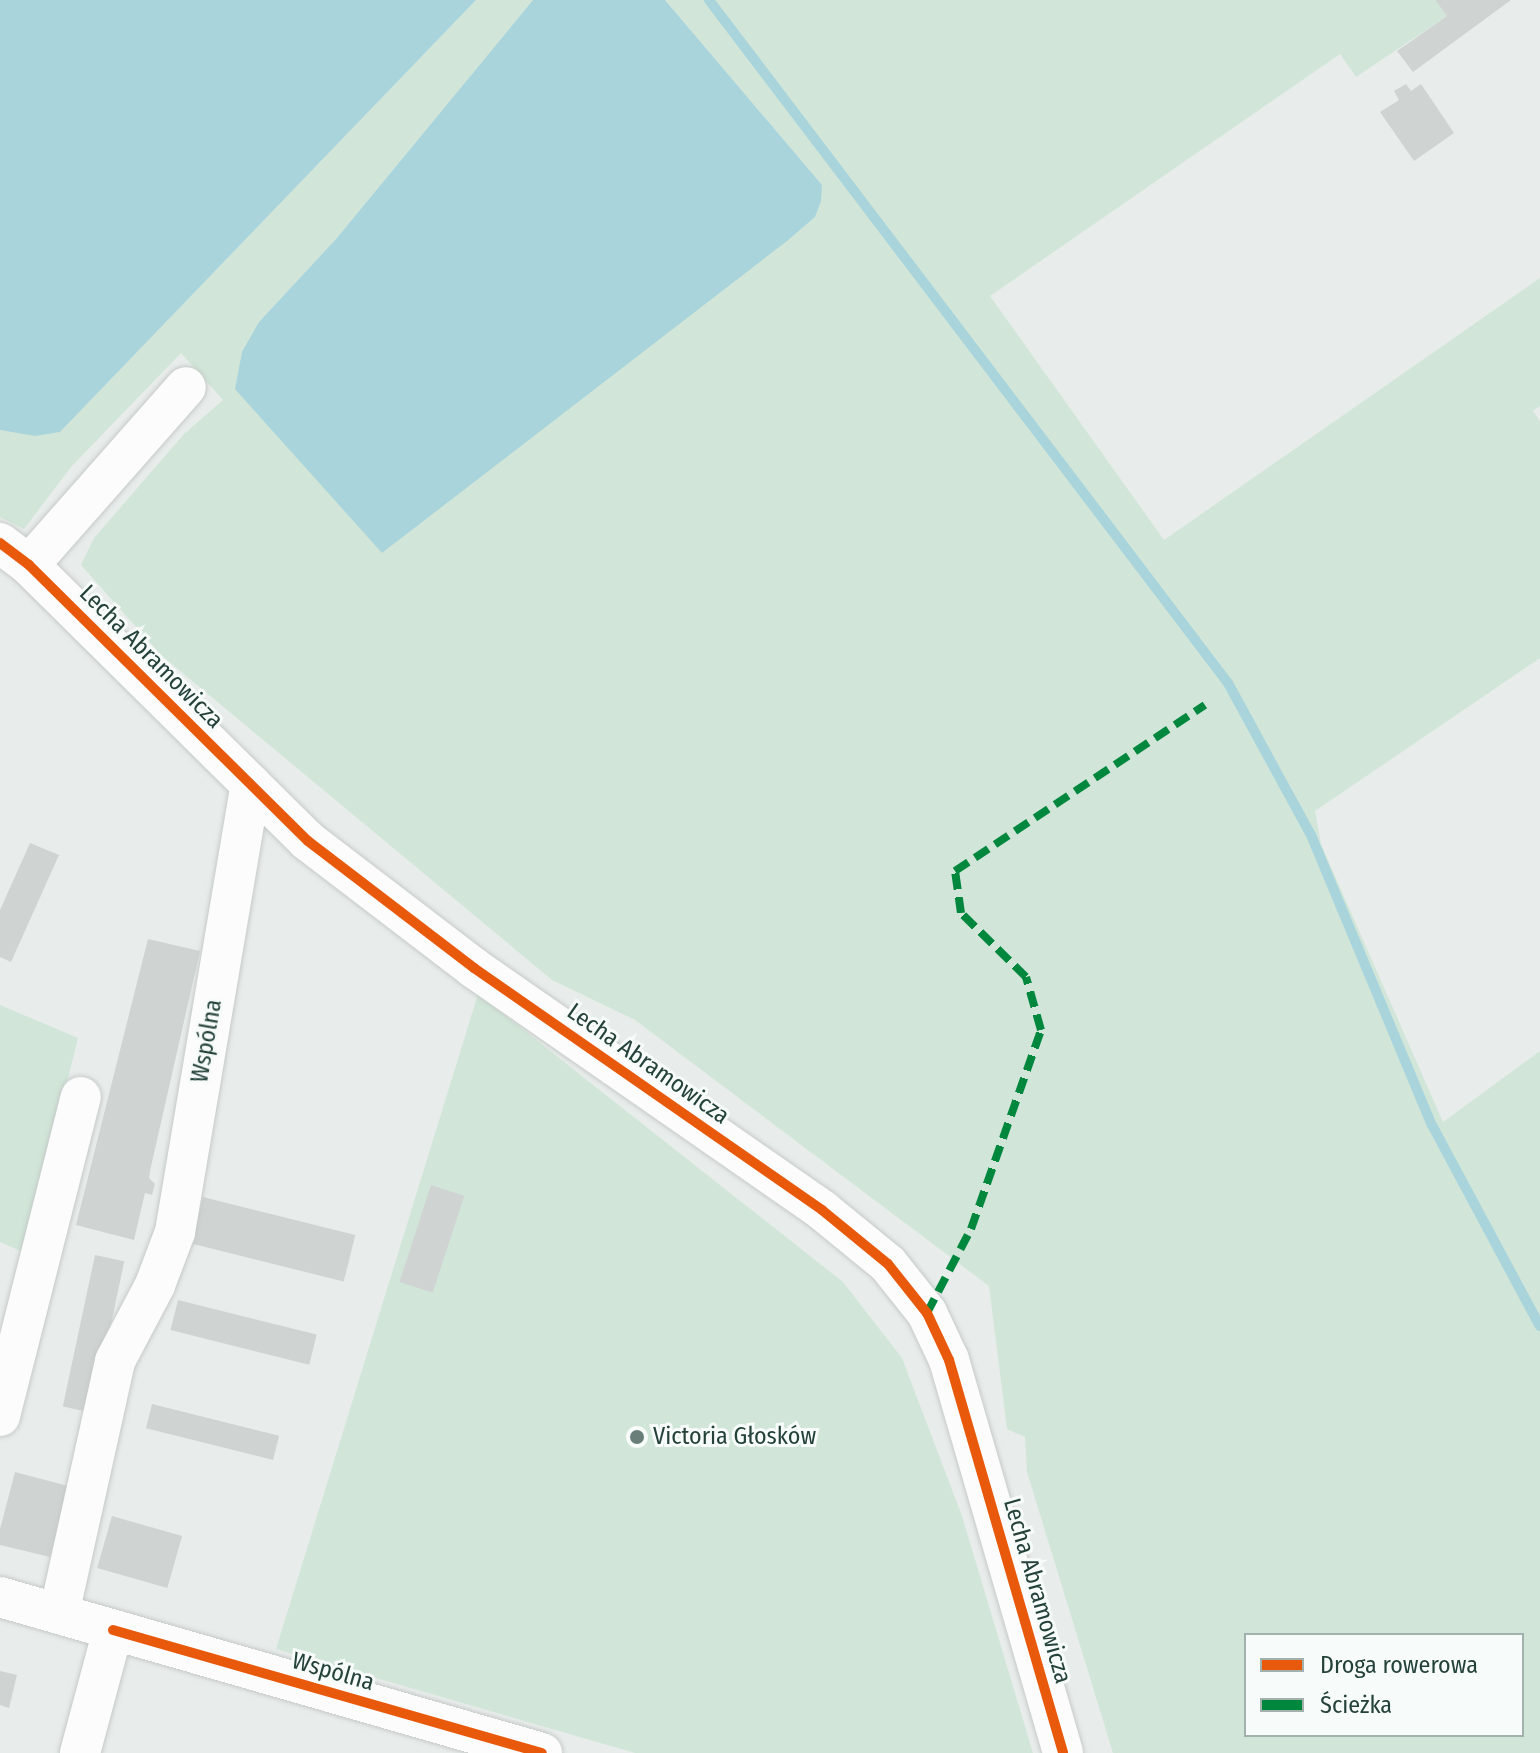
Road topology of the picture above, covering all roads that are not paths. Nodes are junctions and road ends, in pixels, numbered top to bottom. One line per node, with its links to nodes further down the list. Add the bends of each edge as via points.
1 (186, 387): 2 (street)
2 (14, 554): 3 (street, Lecha Abramowicza)
3 (251, 784): 7 (street, Wspólna, via 178,1220 155,1285 115,1361); 11 (street, Lecha Abramowicza, via 308,841 474,968 822,1210 888,1264 927,1313 949,1360)
4 (81, 1097): 5 (street)
5 (0, 1416)
6 (0, 1597): 7 (street, Wspólna)
7 (59, 1614): 8 (street, Wspólna)
8 (113, 1630): 9 (street); 10 (street, Wspólna)
9 (80, 1753)
10 (542, 1753)
11 (1063, 1753)

